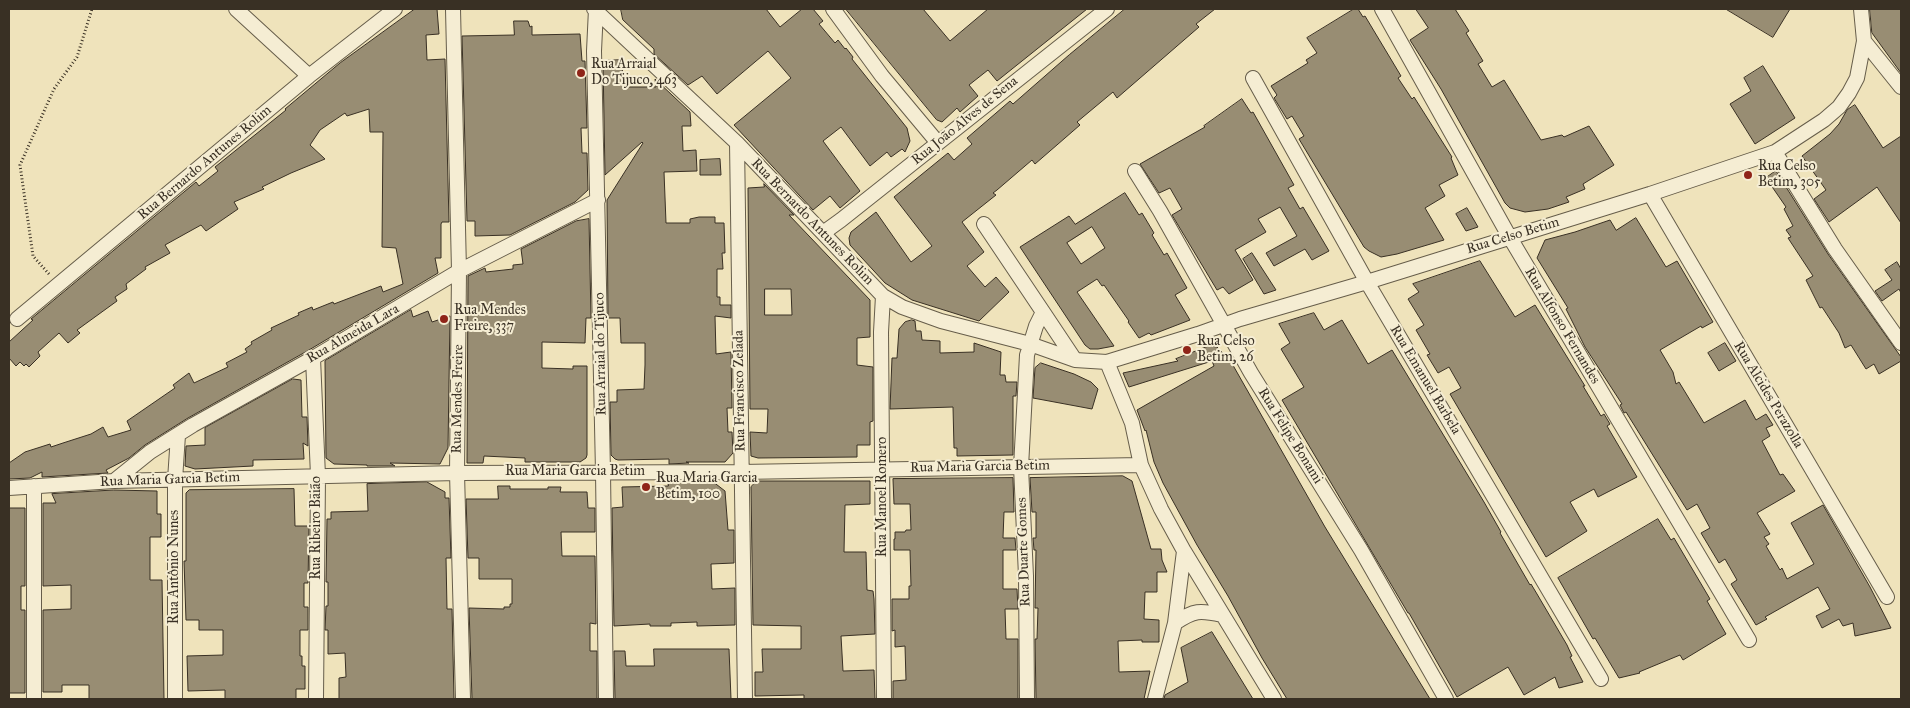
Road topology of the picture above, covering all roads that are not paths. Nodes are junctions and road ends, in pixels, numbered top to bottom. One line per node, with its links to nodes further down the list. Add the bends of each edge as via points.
1 (236, 9): 10 (street)
2 (395, 9): 10 (street, Rua Bernardo Antunes Rolim)
3 (453, 9): 22 (street, Rua Mendes Freire)
4 (595, 9): 13 (street, Rua Bernardo Antunes Rolim); 18 (street, Rua Arraial do Tijuco)
5 (833, 9): 14 (street, via 882,76)
6 (1107, 9): 14 (street, Rua João Alves de Sena)
7 (1382, 9): 21 (street, Rua Alfonso Fernandes)
8 (1861, 9): 9 (street, Rua Celso Betim)
9 (1864, 41): 12 (street); 15 (street, Rua Celso Betim, via 1857,78 1839,107)
10 (309, 76): 26 (street, Rua Bernardo Antunes Rolim)
11 (1253, 78): 23 (street, Rua Emanuel Barbela)
12 (1901, 87)
13 (737, 143): 20 (street, Rua Bernardo Antunes Rolim); 38 (street, Rua Francisco Zelada)
14 (938, 143): 20 (street, Rua João Alves de Sena)
15 (1774, 152): 17 (street, Rua Celso Betim); 28 (street, via 1835,249)
16 (1135, 171): 27 (street, Rua Felipe Bonami)
17 (1650, 194): 21 (street, Rua Celso Betim); 46 (street, Rua Alcides Perazolla)
18 (598, 200): 22 (street, Rua Almeida Lara); 37 (street, Rua Arraial do Tijuco)
19 (984, 224): 25 (street)
20 (823, 233): 24 (street, Rua Bernardo Antunes Rolim)
21 (1509, 236): 23 (street, Rua Celso Betim); 49 (street, Rua Alfonso Fernandes)
22 (459, 271): 30 (street, Rua Almeida Lara); 39 (street, Rua Mendes Freire)
23 (1367, 282): 27 (street, Rua Celso Betim); 50 (street, Rua Emanuel Barbela)
24 (883, 296): 29 (street, Rua Bernardo Antunes Rolim, via 902,307 941,321); 36 (street, Rua Manoel Romero)
25 (1042, 312): 29 (street, Rua Duarte Gomes); 31 (street)
26 (17, 320)
27 (1224, 325): 32 (street, Rua Celso Betim); 61 (street, Rua Felipe Bonami, via 1361,550)
28 (1901, 343)
29 (1030, 344): 31 (street, Rua Bernardo Antunes Rolim); 35 (street, Rua Duarte Gomes, via 1025,373)
30 (313, 358): 33 (street, Rua Almeida Lara); 40 (street, Rua Ribeiro Baião)
31 (1075, 360): 32 (street, Rua Bernardo Antunes Rolim)
32 (1107, 362): 34 (street, via 1132,423)
33 (178, 435): 41 (street, Rua Antônio Nunes); 42 (street, Rua Almeida Lara, via 150,452)
34 (1141, 465): 35 (street, Rua Maria Garcia Betim); 45 (street)
35 (1021, 466): 36 (street, Rua Maria Garcia Betim); 58 (street, Rua Duarte Gomes)
36 (884, 468): 38 (street, Rua Maria Garcia Betim); 57 (street, Rua Manoel Romero)
37 (603, 472): 38 (street, Rua Maria Garcia Betim); 39 (street, Rua Maria Garcia Betim); 55 (street, Rua Arraial do Tijuco)
38 (741, 472): 56 (street, Rua Francisco Zelada)
39 (457, 473): 40 (street, Rua Maria Garcia Betim); 54 (street, Rua Mendes Freire)
40 (318, 476): 41 (street, Rua Maria Garcia Betim); 53 (street, Rua Ribeiro Baião)
41 (175, 480): 42 (street, Rua Maria Garcia Betim); 52 (street, Rua Antônio Nunes)
42 (114, 481): 43 (street, Rua Maria Garcia Betim)
43 (34, 486): 44 (street, Rua Maria Garcia Betim); 51 (street)
44 (9, 488)
45 (1184, 551): 47 (street); 48 (street)
46 (1887, 597)
47 (1222, 615): 48 (street, via 1203,610); 60 (street)
48 (1175, 623): 59 (street)
49 (1749, 640)
50 (1601, 680)
51 (34, 699)
52 (176, 699)
53 (316, 699)
54 (463, 699)
55 (606, 699)
56 (745, 699)
57 (884, 699)
58 (1027, 699)
59 (1155, 699)
60 (1274, 699)
61 (1446, 699)

